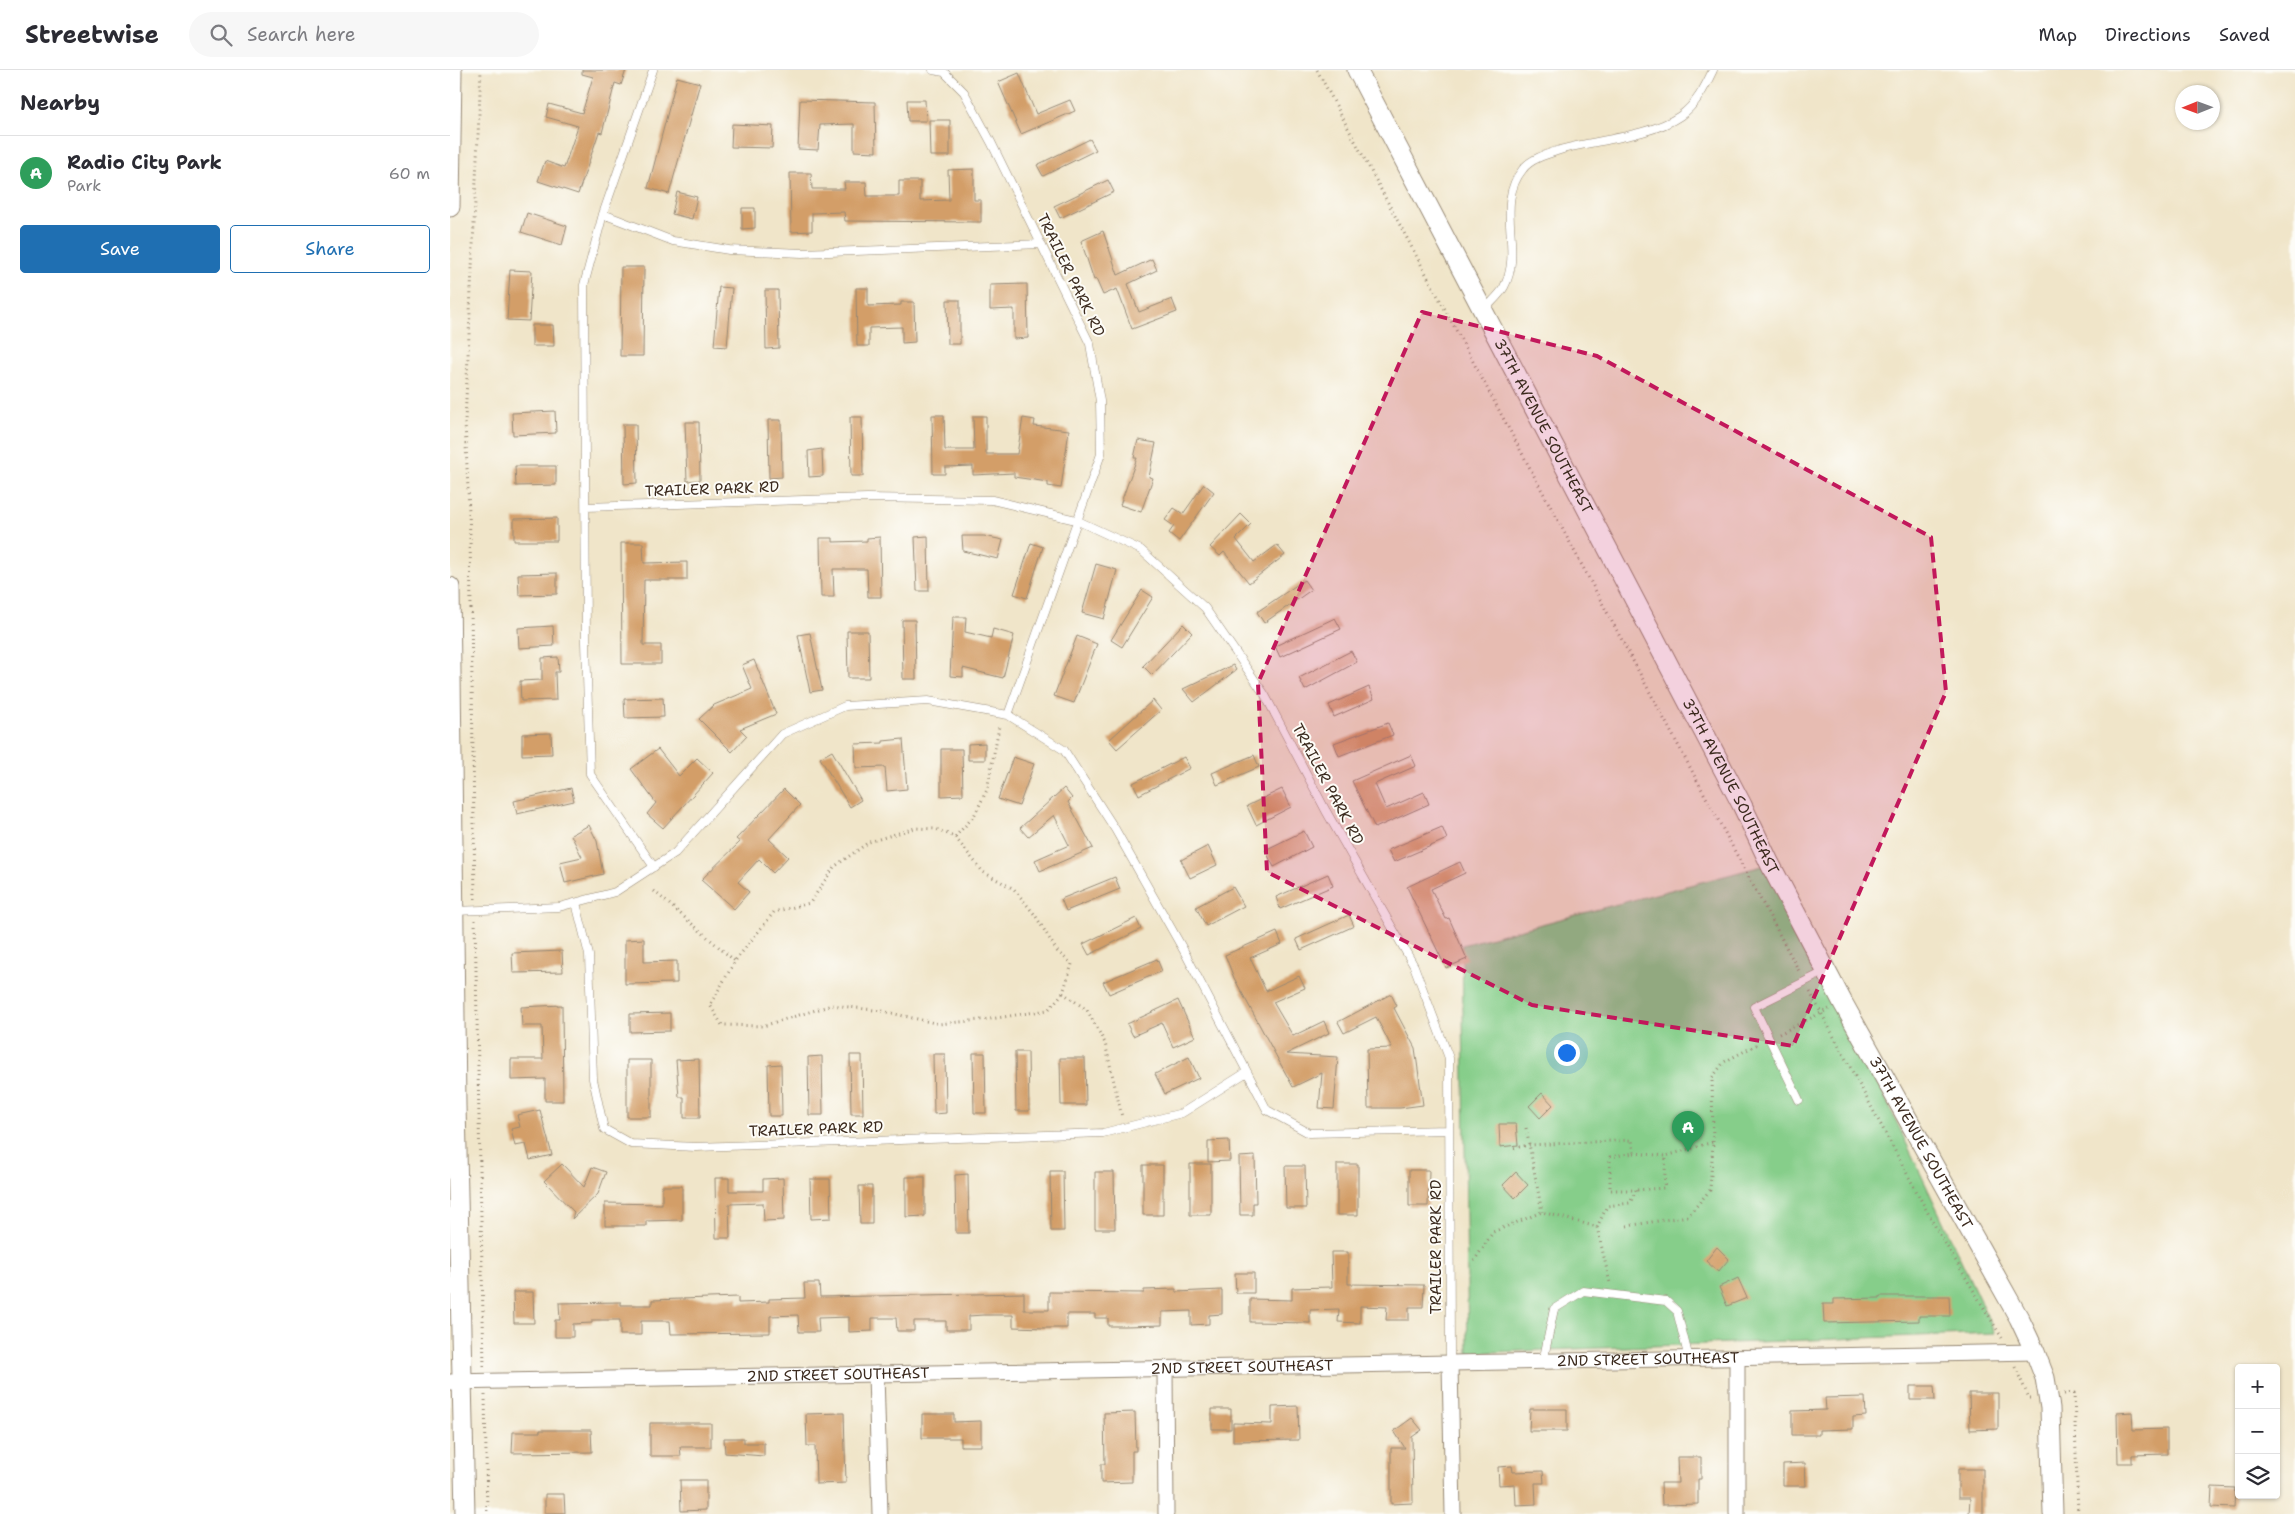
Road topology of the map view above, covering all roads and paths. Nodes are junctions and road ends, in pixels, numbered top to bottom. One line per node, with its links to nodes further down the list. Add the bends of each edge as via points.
1 (452, 70): 8 (street)
2 (481, 70): 22 (path, via 465,422 470,536)
3 (653, 70): 9 (lane)
4 (933, 70): 10 (lane, TRAILER PARK RD, via 944,72 964,92)
5 (1316, 70): 25 (path)
6 (1357, 70): 11 (street, 37TH AVENUE SOUTHEAST)
7 (1713, 70): 11 (lane, via 1703,92 1680,116 1644,132 1547,154 1523,168 1510,196 1511,259 1504,287)
8 (450, 206)
9 (603, 214): 10 (lane, via 673,242 729,250 802,253); 12 (lane, via 584,285)
10 (1041, 244): 13 (lane, TRAILER PARK RD, via 1090,344 1100,401 1100,454)
11 (1483, 311): 24 (street, 37TH AVENUE SOUTHEAST)
12 (586, 506): 13 (lane, TRAILER PARK RD, via 868,498 992,500); 18 (lane, via 590,774)
13 (1076, 520): 15 (lane, TRAILER PARK RD); 34 (lane, TRAILER PARK RD, via 1141,550 1206,608 1265,695 1414,966 1448,1058)
14 (450, 587): 21 (street)
15 (1008, 715): 18 (lane, via 928,701 845,706 782,734 676,853); 30 (lane, via 1064,750 1115,829)
16 (999, 727): 17 (path, via 987,790 974,816)
17 (955, 837): 23 (path, via 936,829 916,828 869,842 834,867 810,903 774,912); 26 (path, via 983,872 1014,889 1057,951 1072,964)
18 (654, 867): 20 (lane, via 615,892)
19 (654, 891): 23 (path)
20 (576, 903): 22 (lane, via 559,908); 30 (lane, TRAILER PARK RD, via 589,955 593,1079 604,1129 631,1144 696,1147 1103,1133 1182,1113)
21 (452, 911): 22 (lane); 55 (street)
22 (475, 911): 54 (path)
23 (735, 961): 26 (path, via 710,1005 722,1025 764,1026 832,1005 882,1011 939,1024 1048,1010)
24 (1826, 970): 25 (lane); 27 (street, 37TH AVENUE SOUTHEAST)
25 (1805, 982): 28 (path); 29 (lane, via 1754,1007)
26 (1063, 993): 32 (path, via 1088,1010 1105,1043)
27 (1843, 1003): 28 (path); 46 (street, 37TH AVENUE SOUTHEAST, via 2020,1318)
28 (1821, 1013): 29 (path); 47 (path, via 1936,1228)
29 (1770, 1038): 31 (lane); 35 (path, via 1724,1062 1712,1078)
30 (1247, 1072): 34 (lane, via 1267,1110 1309,1133)
31 (1799, 1100)
32 (1123, 1120)
33 (1526, 1128): 36 (path)
34 (1449, 1130): 51 (lane, TRAILER PARK RD)
35 (1714, 1142): 39 (path); 42 (path, via 1710,1190 1688,1216)
36 (1529, 1146): 37 (path); 38 (path, via 1632,1140); 41 (path)
37 (1514, 1148)
38 (1634, 1153): 39 (path); 40 (path, via 1610,1157 1610,1190)
39 (1666, 1156): 40 (path, via 1664,1188)
40 (1636, 1190): 43 (path, via 1630,1203 1607,1206)
41 (1542, 1212): 43 (path); 44 (path, via 1493,1232)
42 (1627, 1226)
43 (1597, 1227): 45 (path, via 1611,1280)
44 (1474, 1261)
45 (1610, 1294): 49 (lane, via 1666,1301 1677,1311); 50 (lane, via 1583,1291 1554,1309)
46 (2035, 1352): 47 (street, 2ND STREET SOUTHEAST); 64 (street, 37TH AVENUE SOUTHEAST, via 2045,1378 2050,1408)
47 (2009, 1354): 48 (street, 2ND STREET SOUTHEAST); 57 (path)
48 (1737, 1359): 49 (street, 2ND STREET SOUTHEAST); 63 (street)
49 (1689, 1360): 50 (street, 2ND STREET SOUTHEAST)
50 (1543, 1362): 51 (street, 2ND STREET SOUTHEAST)
51 (1450, 1364): 52 (street, 2ND STREET SOUTHEAST); 62 (street)
52 (1165, 1369): 53 (street, 2ND STREET SOUTHEAST); 61 (street)
53 (876, 1374): 54 (street, 2ND STREET SOUTHEAST); 60 (street)
54 (484, 1381): 55 (street, 2ND STREET SOUTHEAST); 59 (path)
55 (456, 1382): 58 (street)
56 (2074, 1394): 65 (path)
57 (2029, 1398)
58 (465, 1514)
59 (487, 1514)
60 (880, 1514)
61 (1166, 1514)
62 (1453, 1514)
63 (1737, 1514)
64 (2053, 1514)
65 (2078, 1514)

